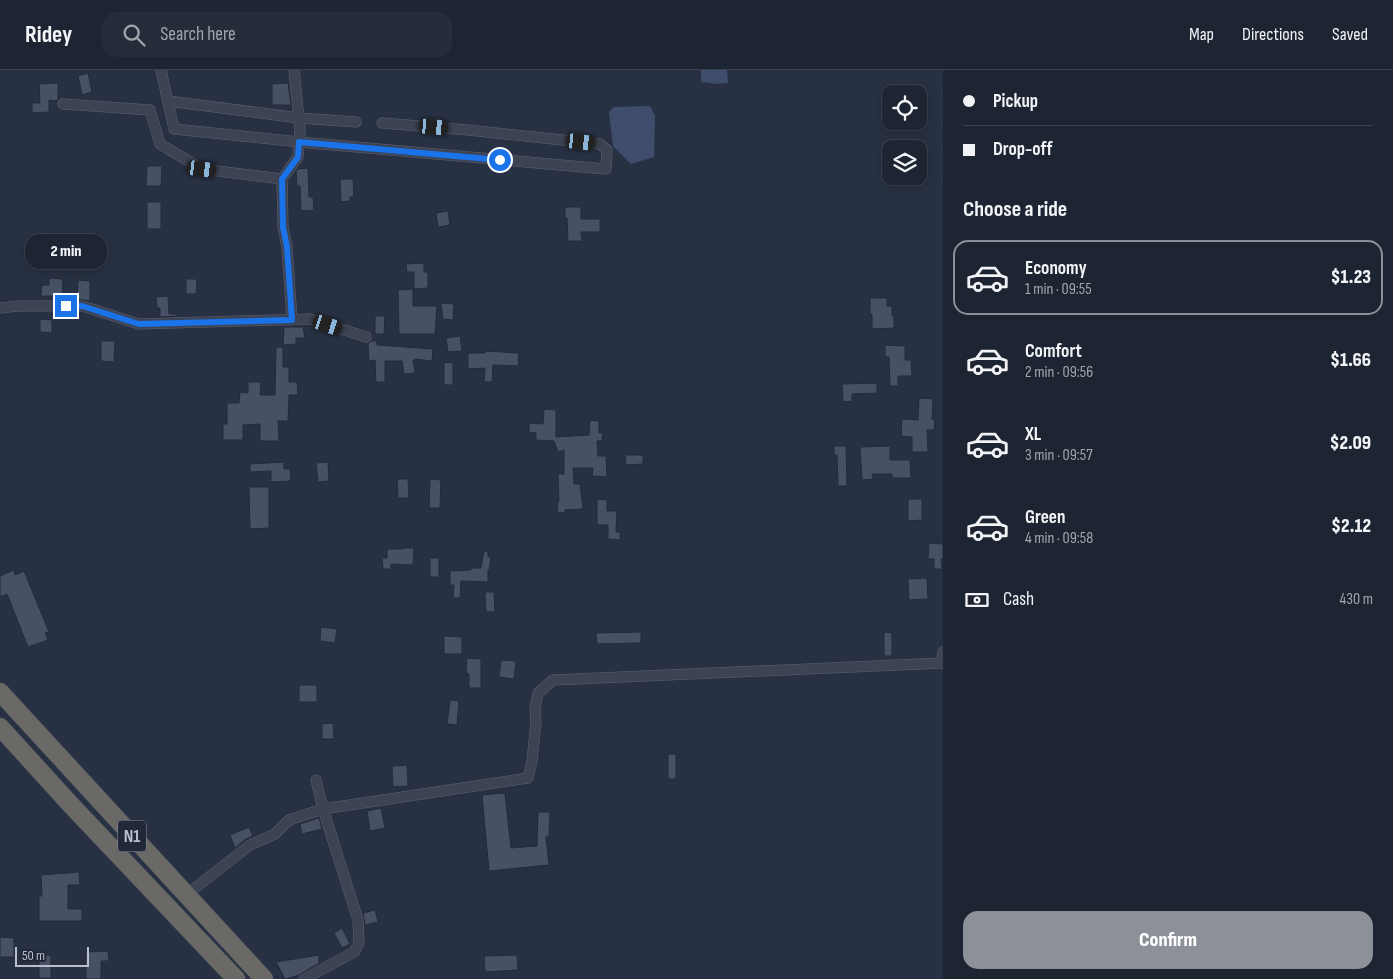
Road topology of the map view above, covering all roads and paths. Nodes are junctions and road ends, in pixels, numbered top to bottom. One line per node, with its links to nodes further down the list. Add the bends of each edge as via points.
1 (161, 70): 3 (street)
2 (294, 70): 5 (street)
3 (168, 101): 5 (street); 8 (street, via 174,129)
4 (62, 104): 9 (street, via 150,110 160,144 202,169)
5 (299, 118): 6 (street); 8 (street)
6 (356, 122)
7 (382, 123): 8 (street, via 600,144 606,150 606,169)
8 (299, 142): 9 (street, via 298,157)
9 (282, 179): 11 (street)
10 (0, 308): 11 (street, via 82,306 139,324)
11 (292, 320): 12 (street, via 310,319)
12 (366, 337)
13 (943, 652): 14 (street)
14 (943, 664): 20 (street, via 553,680 538,693 528,778)
15 (4, 696): 16 (highway, via 9,704 8,712); 17 (highway, N1)
16 (0, 718)
17 (29, 724): 18 (highway, via 20,719 12,722); 21 (highway, N1)
18 (5, 732): 22 (highway, N1)
19 (316, 780): 20 (street)
20 (323, 809): 21 (street, via 289,820 274,834 250,845); 24 (street, via 358,920 359,943 354,952)
21 (186, 894): 23 (highway, N1)
22 (236, 979)
23 (264, 979)
24 (304, 979)

